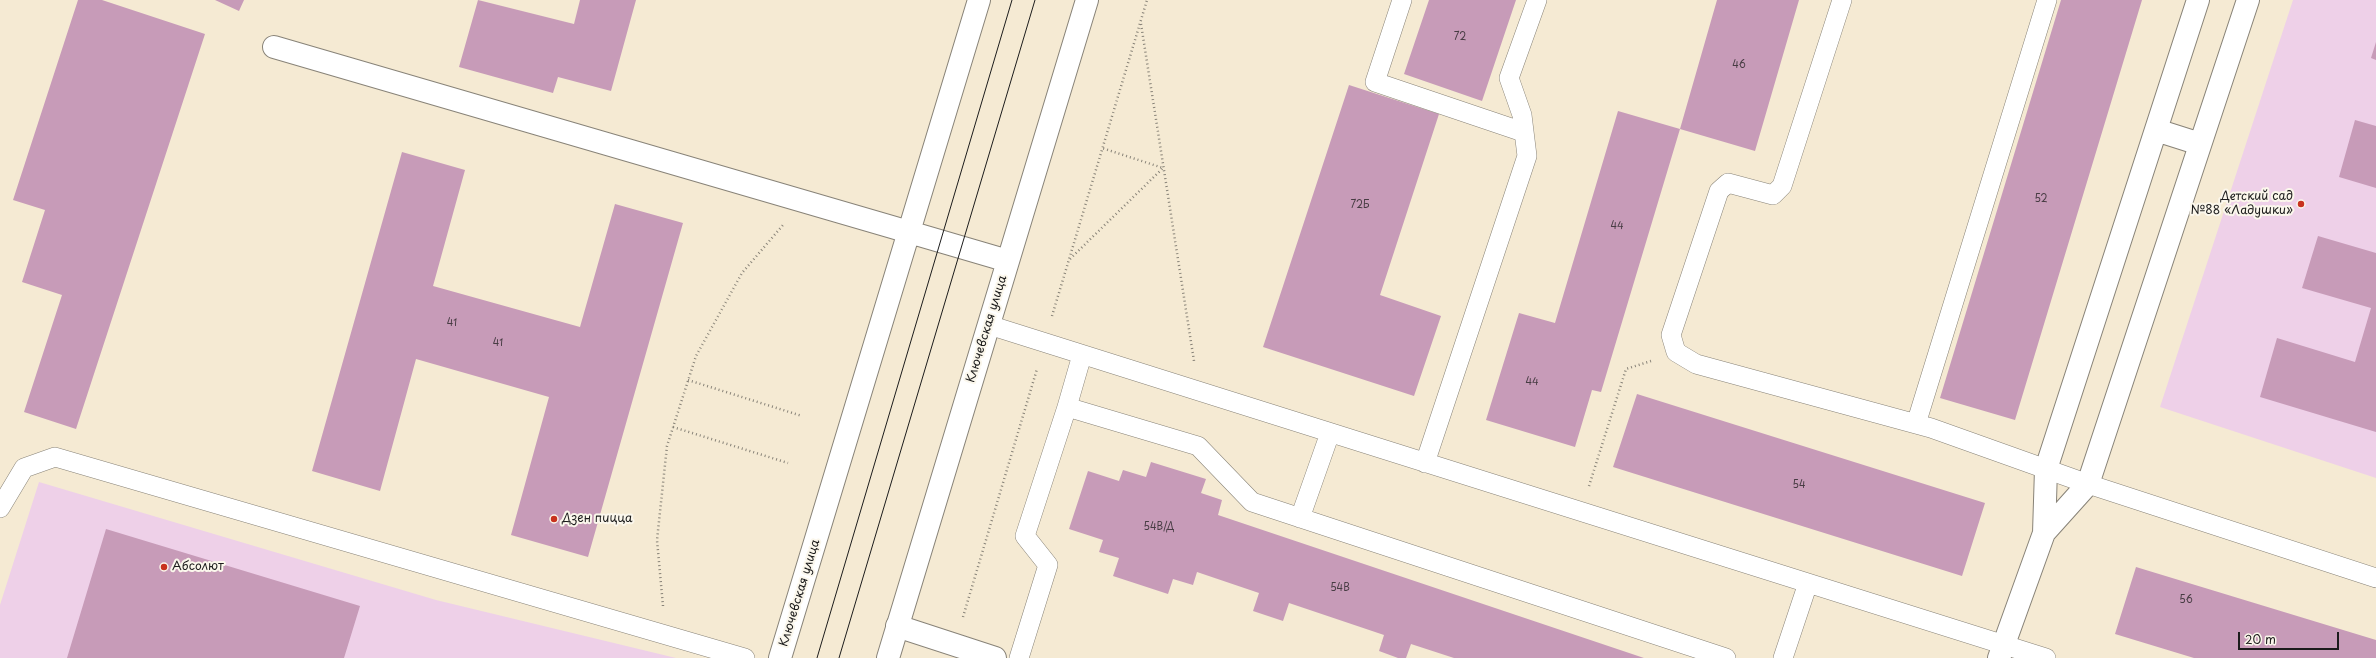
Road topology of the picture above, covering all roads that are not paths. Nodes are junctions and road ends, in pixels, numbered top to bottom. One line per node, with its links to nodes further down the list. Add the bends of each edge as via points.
1 (979, 0): 13 (street, Ключевская улица)
2 (1087, 0): 14 (street, Ключевская улица)
3 (1402, 0): 11 (lane, via 1376,82)
4 (1537, 0): 11 (lane, via 1509,78 1522,115)
5 (1842, 0): 18 (lane, via 1782,186 1773,195 1728,183 1719,191 1670,335 1676,352 1696,364)
6 (2047, 0): 18 (lane)
7 (2198, 0): 10 (street)
8 (2248, 0): 12 (street)
9 (274, 47): 13 (street)
10 (2156, 130): 12 (street); 21 (street)
11 (1523, 132): 20 (lane, via 1527,156)
12 (2200, 144): 22 (street)
13 (909, 232): 14 (street); 31 (street, Ключевская улица)
14 (1008, 261): 15 (street, Ключевская улица)
15 (988, 325): 16 (lane); 28 (street, Ключевская улица)
16 (1082, 355): 17 (lane); 19 (lane)
17 (1067, 407): 24 (lane, via 1198,446 1252,502); 34 (lane, via 1025,536 1048,565)
18 (1916, 424): 21 (lane)
19 (1330, 433): 20 (lane); 24 (lane)
20 (1425, 463): 27 (lane)
21 (2046, 469): 22 (lane); 25 (street)
22 (2088, 484): 25 (street); 26 (lane)
23 (0, 508): 30 (lane, via 24,468 55,457)
24 (1300, 518): 35 (lane)
25 (2044, 533): 29 (street)
26 (2376, 578)
27 (1808, 583): 29 (lane); 36 (lane)
28 (897, 626): 32 (street, Ключевская улица); 33 (street)
29 (2001, 651): 37 (lane)
30 (745, 658)
31 (780, 658)
32 (888, 658)
33 (995, 658)
34 (1019, 658)
35 (1726, 658)
36 (1783, 658)
37 (2046, 658)

